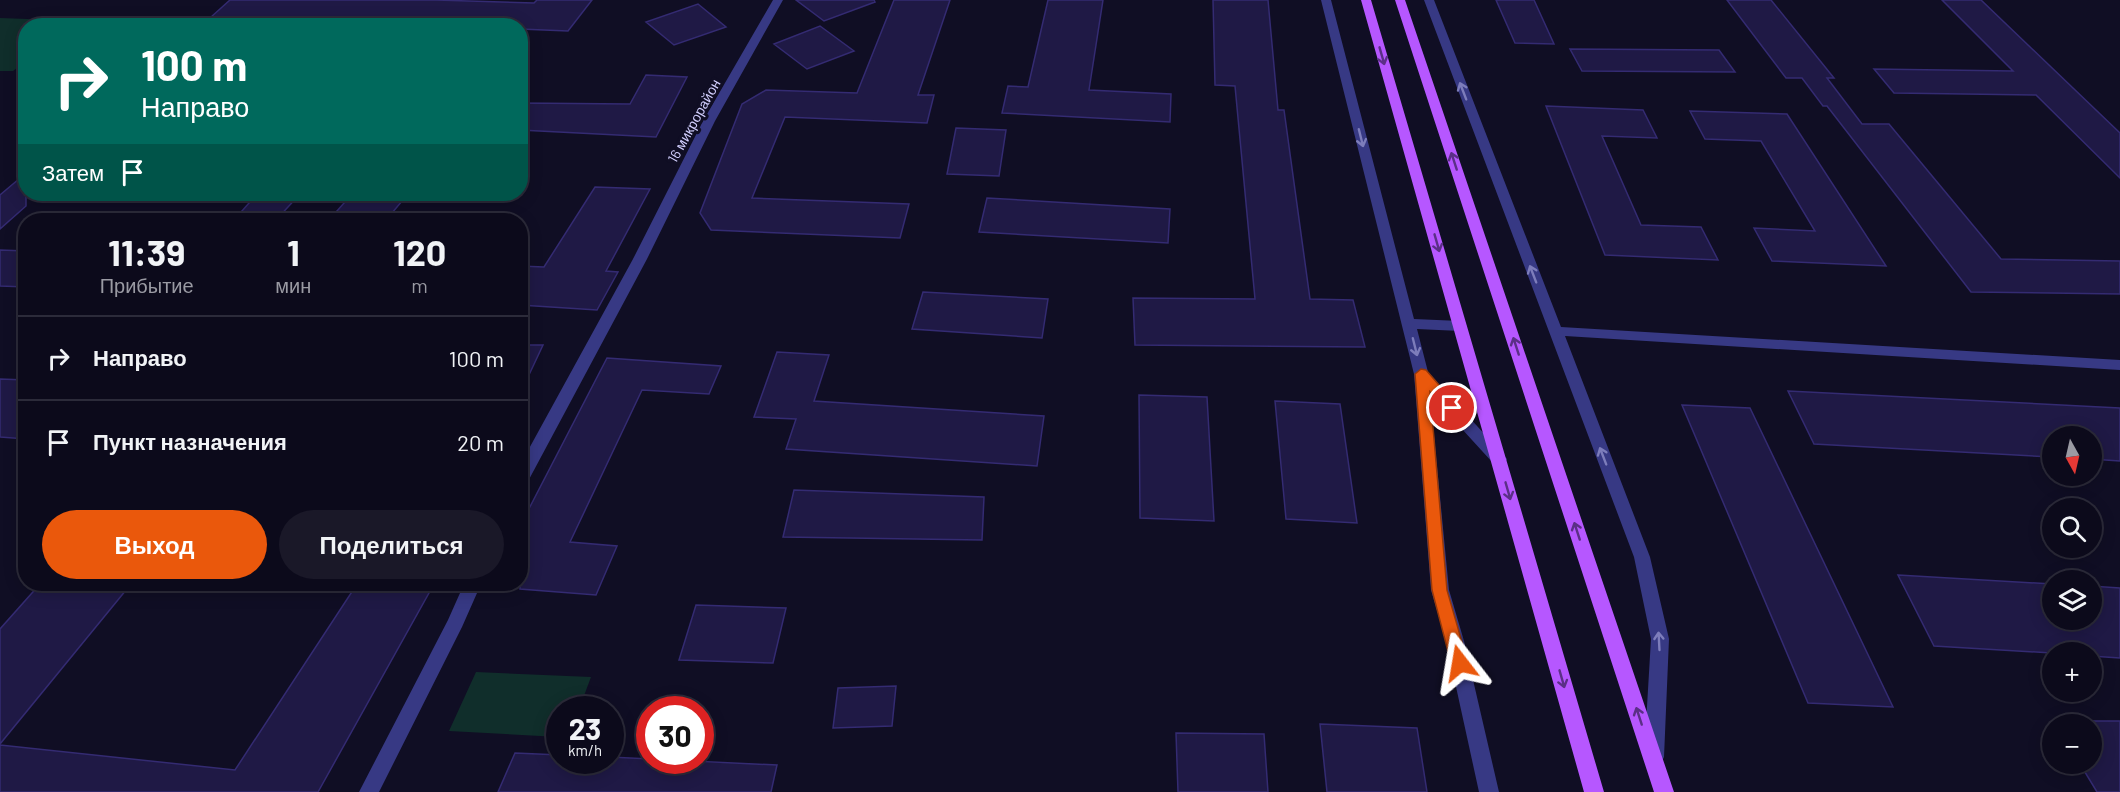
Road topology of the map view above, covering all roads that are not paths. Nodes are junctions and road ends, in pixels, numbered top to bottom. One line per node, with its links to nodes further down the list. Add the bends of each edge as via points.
1 (778, 0): 12 (street, 16 микрорайон)
2 (1326, 0): 6 (street, one-way to 6)
3 (1366, 0): 7 (main road, one-way to 7)
4 (1400, 0): 14 (main road, one-way to 4)
5 (1429, 0): 8 (street, one-way to 5)
6 (1409, 324): 7 (street); 10 (street, one-way to 10)
7 (1460, 326): 11 (main road)
8 (1555, 331): 9 (street); 14 (street, one-way to 8, via 1660,639 1644,569)
9 (2120, 365)
10 (1421, 374): 11 (street); 16 (street, via 1440,590)
11 (1499, 459): 17 (main road, one-way to 17)
12 (528, 466)
13 (469, 591): 15 (street)
14 (1654, 763): 18 (main road)
15 (369, 792)
16 (1490, 792)
17 (1594, 792)
18 (1664, 792)

